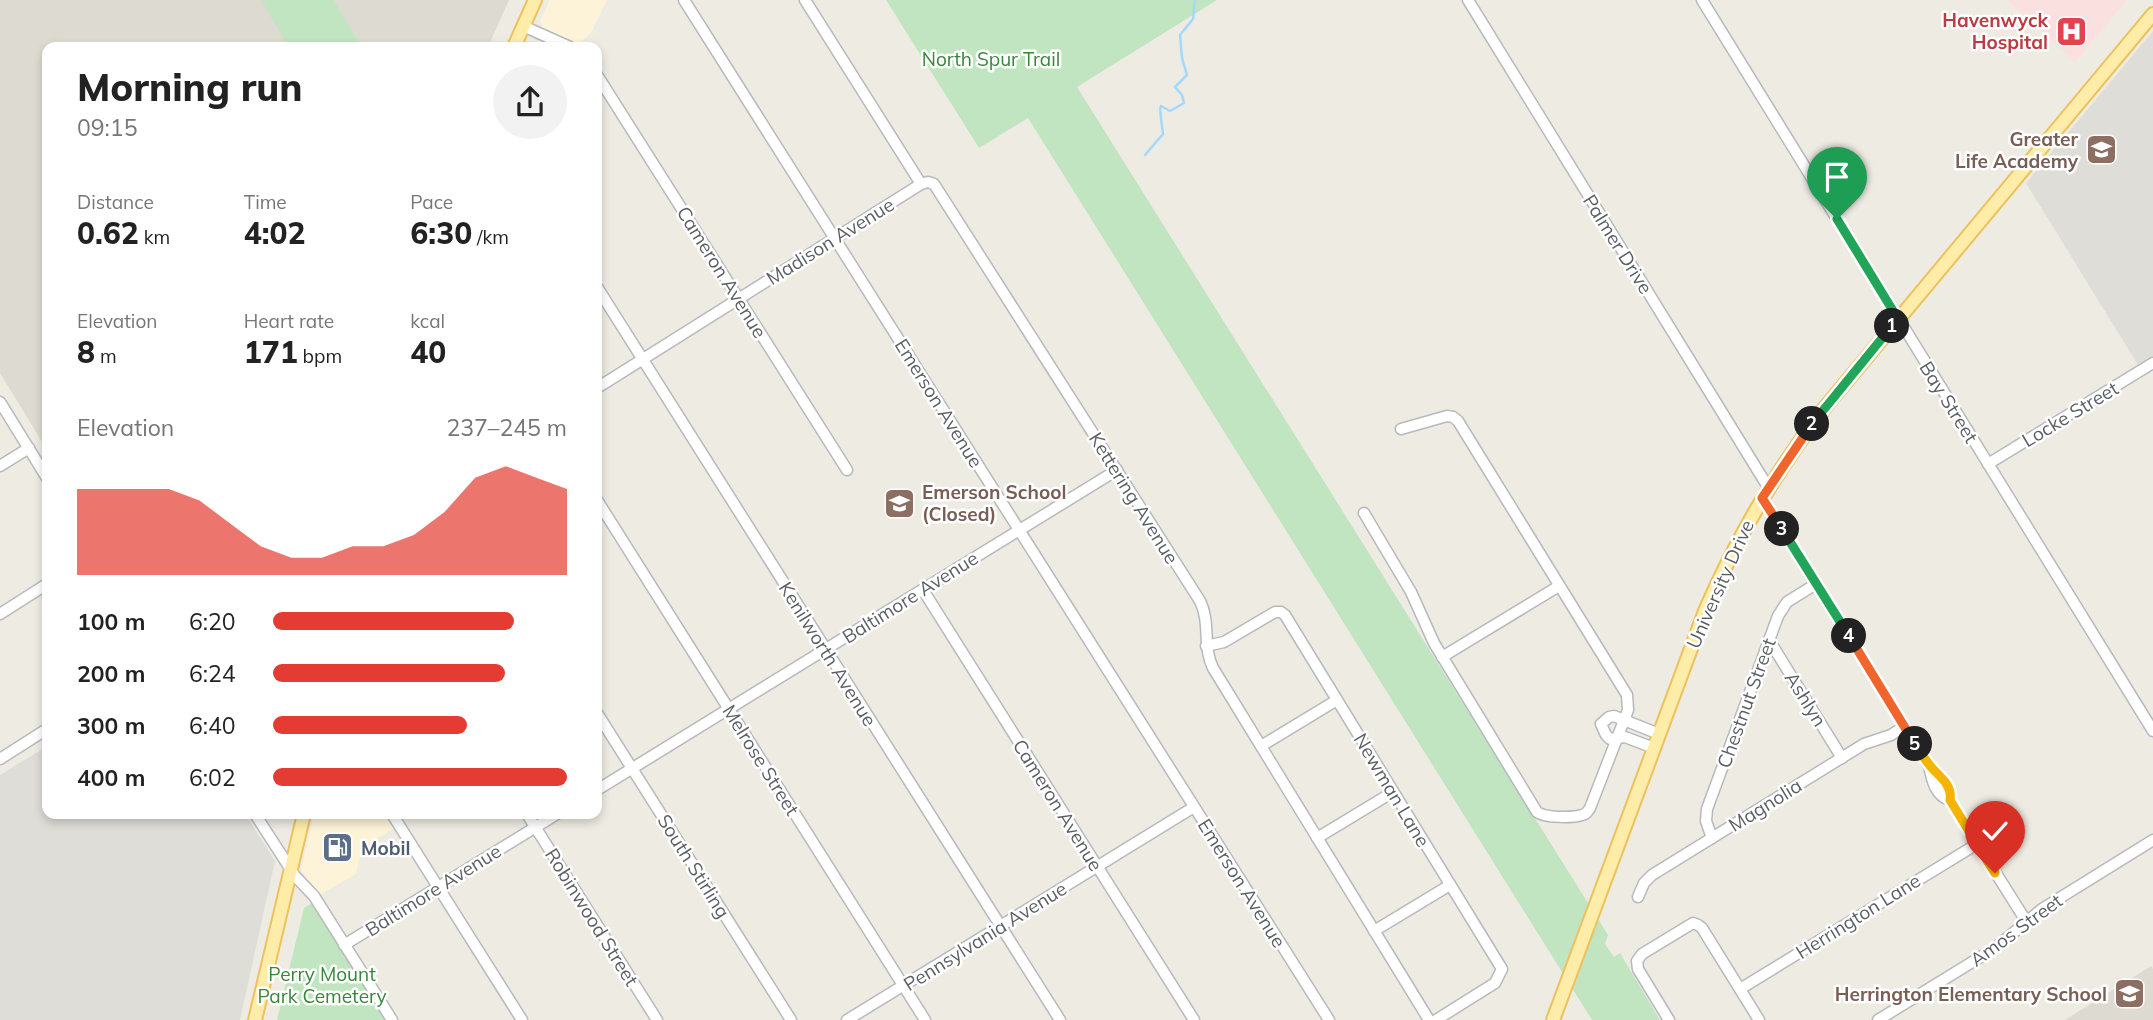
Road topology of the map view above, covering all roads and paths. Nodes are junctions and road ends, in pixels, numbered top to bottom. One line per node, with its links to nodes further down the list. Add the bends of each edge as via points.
1 (535, 0): 7 (main road)
2 (684, 0): 12 (street, Emerson Avenue)
3 (805, 0): 11 (street, Kettering Avenue)
4 (1468, 0): 27 (street, Palmer Drive)
5 (1702, 0): 15 (street, Bay Street)
6 (2153, 14): 15 (main road, University Drive)
7 (523, 26): 8 (main road); 9 (street)
8 (516, 42)
9 (559, 42)
10 (602, 83): 14 (street, Cameron Avenue)
11 (921, 184): 12 (street, Madison Avenue); 26 (street, Kettering Avenue, via 937,188)
12 (835, 239): 14 (street, Madison Avenue); 30 (street, Emerson Avenue)
13 (602, 295): 16 (street, Kenilworth Avenue)
14 (739, 299): 16 (street, Madison Avenue); 25 (street, Cameron Avenue)
15 (1898, 319): 22 (street, Bay Street); 27 (main road, University Drive, via 1813,422)
16 (642, 359): 18 (street, Madison Avenue); 38 (street, Kenilworth Avenue)
17 (2153, 363): 22 (street, Locke Street)
18 (602, 385)
19 (0, 402): 21 (street)
20 (1401, 429): 32 (street, via 1447,416 1458,421)
21 (29, 448): 23 (street); 24 (street)
22 (1988, 464): 45 (street, Bay Street)
23 (0, 466)
24 (42, 470)
25 (847, 470)
26 (1117, 470): 30 (street, Baltimore Avenue); 37 (street, Kettering Avenue, via 1202,606)
27 (1765, 493): 31 (street, Palmer Drive); 47 (main road, University Drive, via 1713,593)
28 (602, 508): 41 (street, Melrose Street)
29 (1364, 513): 39 (street)
30 (1019, 530): 34 (street, Baltimore Avenue); 56 (street, Emerson Avenue)
31 (1816, 584): 36 (street, Chestnut Street, via 1783,607); 44 (street, Palmer Drive)
32 (1559, 586): 39 (street); 42 (street, via 1626,695)
33 (42, 587): 35 (street)
34 (922, 590): 38 (street, Baltimore Avenue); 67 (street, Cameron Avenue)
35 (0, 614)
36 (1769, 639): 51 (street, Ashlyn); 64 (street, Chestnut Street, via 1706,813)
37 (1206, 646): 40 (street, Newman Lane, via 1224,642 1273,612 1281,612); 49 (street, Kettering Avenue, via 1213,668)
38 (825, 649): 41 (street, Baltimore Avenue); 73 (street, Kenilworth Avenue)
39 (1442, 657): 48 (street, via 1542,816 1587,812)
40 (1337, 700): 49 (street); 55 (street, Newman Lane)
41 (729, 709): 53 (street, Baltimore Avenue); 76 (street, Melrose Street)
42 (1624, 720): 47 (street); 48 (street); 48 (street, via 1611,716 1601,723 1607,737)
43 (602, 721): 53 (street, South Stirling)
44 (1905, 726): 51 (street, Magnolia); 66 (street, Palmer Drive, via 1929,766 1935,787 1950,800)
45 (2153, 731)
46 (42, 732): 52 (street)
47 (1659, 734): 50 (main road, University Drive)
48 (1616, 738): 50 (street)
49 (1261, 746): 63 (street, Kettering Avenue)
50 (1654, 748): 90 (main road, University Drive)
51 (1842, 758): 64 (street, Magnolia)
52 (0, 759)
53 (632, 768): 54 (street, Baltimore Avenue); 82 (street, South Stirling)
54 (602, 787)
55 (1393, 792): 63 (street); 69 (street, Newman Lane)
56 (1194, 807): 67 (street, Pennsylvania Avenue); 87 (street, Emerson Avenue)
57 (258, 819): 68 (street)
58 (302, 819): 68 (main road)
59 (395, 819): 70 (street)
60 (530, 819): 62 (street, Robinwood Street)
61 (549, 819): 62 (street, Baltimore Avenue)
62 (535, 827): 70 (street, Baltimore Avenue); 81 (street, Robinwood Street)
63 (1317, 838): 74 (street, Kettering Avenue)
64 (1712, 838): 71 (street, Magnolia, via 1649,877)
65 (2153, 841): 72 (street, Amos Street)
66 (1977, 844): 72 (street, Palmer Drive); 77 (street, Herrington Lane)
67 (1098, 867): 73 (street, Pennsylvania Avenue); 86 (street, Cameron Avenue)
68 (290, 870): 75 (street, via 314,896); 78 (main road)
69 (1450, 885): 74 (street); 89 (street, Newman Lane, via 1502,970 1495,984)
70 (438, 887): 75 (street, Baltimore Avenue); 80 (street)
71 (1637, 897)
72 (2026, 921): 93 (street, Amos Street, via 1994,948)
73 (1000, 926): 76 (street, Pennsylvania Avenue); 85 (street, Kenilworth Avenue)
74 (1374, 931): 88 (street, Kettering Avenue)
75 (344, 944): 79 (street)
76 (904, 986): 83 (street, Pennsylvania Avenue); 84 (street, Melrose Street)
77 (1740, 989): 91 (street, via 1701,927 1689,924 1637,961); 92 (street)
78 (255, 1020)
79 (392, 1020)
80 (522, 1020)
81 (657, 1020)
82 (791, 1020)
83 (848, 1020)
84 (925, 1020)
85 (1060, 1020)
86 (1194, 1020)
87 (1329, 1020)
88 (1429, 1020)
89 (1436, 1020)
90 (1553, 1020)
91 (1669, 1020)
92 (1759, 1020)
93 (1878, 1020)

